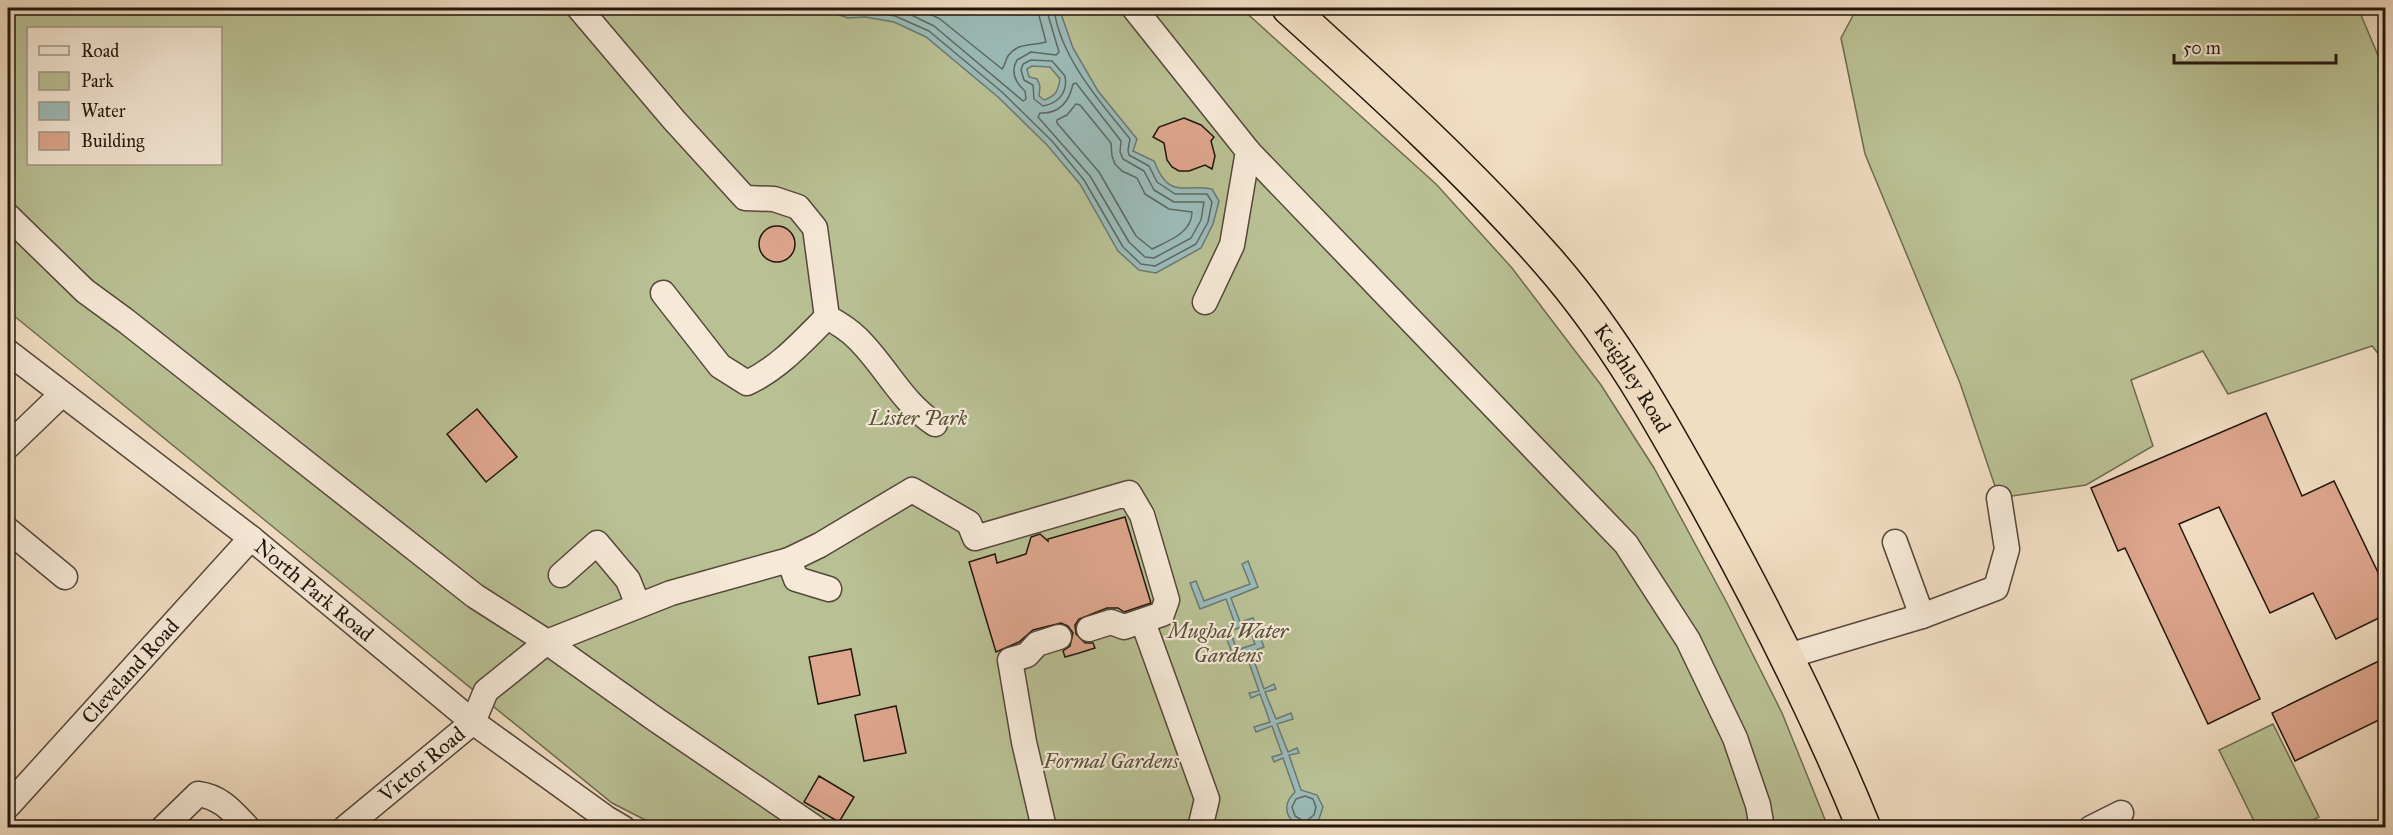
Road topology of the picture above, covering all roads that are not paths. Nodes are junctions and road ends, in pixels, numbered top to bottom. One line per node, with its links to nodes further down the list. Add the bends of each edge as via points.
1 (579, 8): 8 (street, via 745,198 774,199 798,207 804,214 815,228)
2 (1134, 8): 4 (street)
3 (1288, 8): 27 (highway, Keighley Road, via 1437,143 1548,261 1589,312 1639,384)
4 (1248, 151): 7 (street, via 1232,245); 38 (street, via 1626,544 1688,640 1735,738)
5 (8, 216): 26 (street, via 94,298 475,596)
6 (663, 293): 8 (street, via 720,366 747,383 766,374)
7 (1205, 303)
8 (827, 317): 11 (street, via 860,340 906,398)
9 (8, 352): 10 (street, North Park Road)
10 (62, 395): 12 (street); 15 (street, North Park Road)
11 (935, 424)
12 (8, 446)
13 (1999, 498): 22 (street, via 2007,549 1996,588)
14 (8, 530): 19 (street)
15 (251, 538): 28 (street, North Park Road); 29 (street, Cleveland Road)
16 (1895, 542): 22 (street)
17 (789, 560): 20 (street, via 796,579); 21 (street); 23 (street, via 912,490 969,523 975,538 1129,493 1142,515 1167,600 1162,614)
18 (561, 575): 21 (street, via 597,543 628,580)
19 (65, 577)
20 (829, 589)
21 (638, 605): 26 (street)
22 (1922, 616): 27 (street)
23 (1143, 622): 24 (street, via 1124,627 1111,622); 37 (street, via 1207,800)
24 (1089, 628)
25 (1059, 637): 36 (street, via 1037,644 1027,655 1010,660)
26 (547, 642): 28 (street, via 486,691); 35 (street)
27 (1788, 656): 39 (highway, Keighley Road)
28 (473, 722): 33 (street, Victor Road); 34 (street, North Park Road)
29 (8, 806)
30 (2121, 813): 40 (street)
31 (163, 828): 32 (street, via 198,794 224,802)
32 (248, 828)
33 (345, 828)
34 (623, 828)
35 (815, 828)
36 (1044, 828)
37 (1200, 828)
38 (1762, 828)
39 (1864, 828)
40 (2091, 828)

